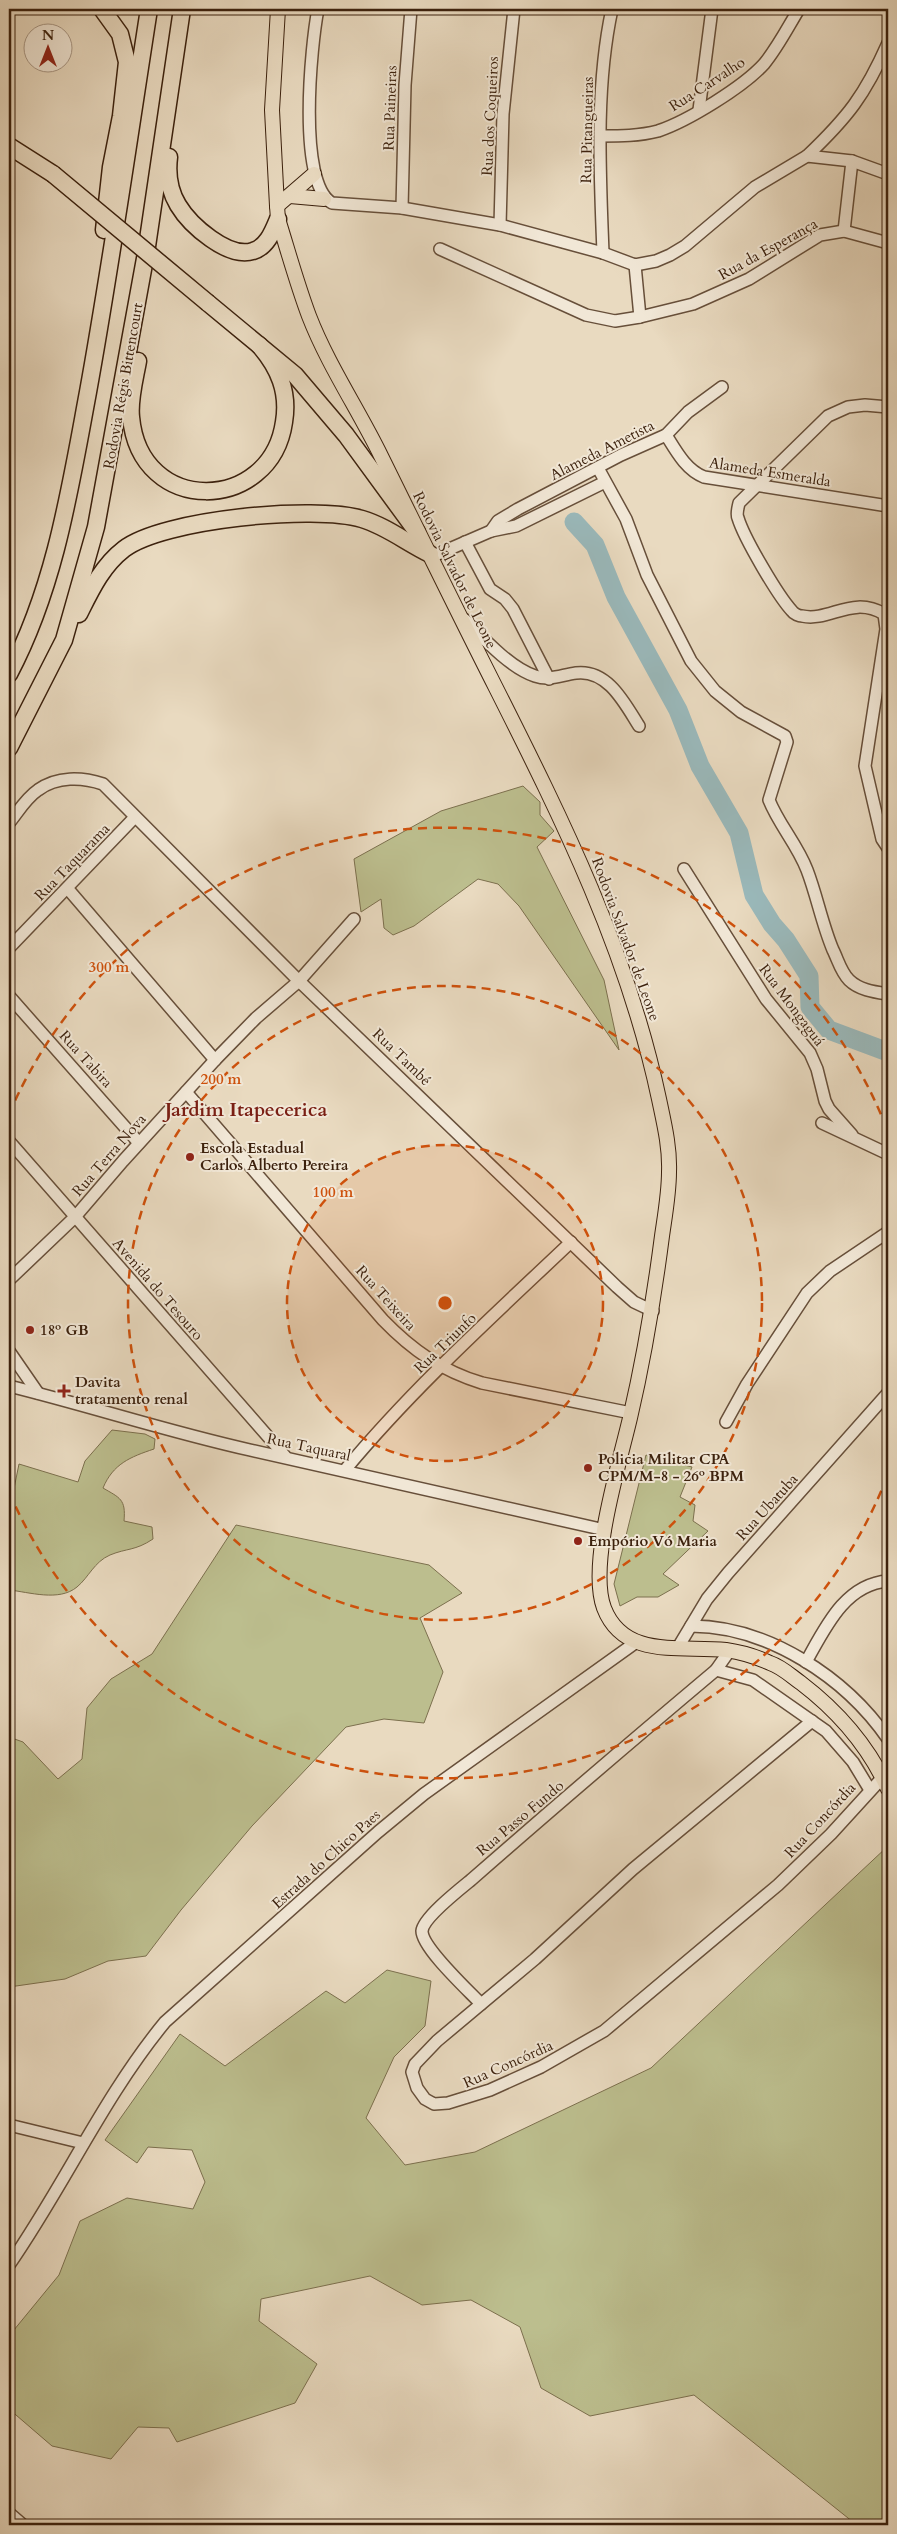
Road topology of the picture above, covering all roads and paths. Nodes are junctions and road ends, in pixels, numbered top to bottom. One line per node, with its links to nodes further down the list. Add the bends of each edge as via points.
1 (102, 9): 33 (highway, via 120,34 127,62 104,231)
2 (150, 9): 33 (highway)
3 (182, 9): 30 (highway, Rodovia Régis Bittencourt)
4 (189, 9): 25 (highway, via 168,167 172,193 195,224 220,245 235,251 254,251 262,245 269,238)
5 (278, 9): 25 (main road, Rodovia Salvador de Leone, via 272,110)
6 (318, 9): 20 (street, via 312,58 310,122)
7 (411, 9): 24 (street, Rua Paineiras)
8 (514, 9): 26 (street, Rua dos Coqueiros, via 503,114)
9 (612, 9): 15 (street, Rua Pitangueiras, via 604,59)
10 (712, 9): 13 (street)
11 (799, 9): 13 (street, Rua Carvalho, via 764,63 747,80)
12 (888, 43): 17 (street, via 860,100 840,125)
13 (699, 110): 15 (street, Rua Carvalho, via 657,131 631,136)
14 (9, 132): 19 (highway)
15 (601, 136): 31 (street, Rua Pitangueiras)
16 (9, 146): 19 (highway)
17 (807, 156): 18 (street); 32 (street, via 755,187 678,250 656,261)
18 (852, 161): 21 (street); 27 (street)
19 (47, 169): 35 (highway, bridge)
20 (314, 174): 22 (main road); 23 (street)
21 (888, 174)
22 (290, 196): 23 (main road); 25 (main road)
23 (324, 198): 24 (street, via 342,204)
24 (402, 208): 26 (street)
25 (278, 212): 44 (main road, Rodovia Salvador de Leone, via 312,323)
26 (500, 225): 31 (street)
27 (844, 231): 28 (street, Rua da Esperança); 34 (street, Rua da Esperança, via 820,235 749,279 693,304)
28 (888, 243)
29 (440, 249): 34 (street, Rua da Esperança, via 586,315 615,321)
30 (146, 253): 35 (highway, via 130,416 140,453 167,483 193,490 224,489 249,479 274,452 282,433 286,397 281,379); 48 (highway, Rodovia Régis Bittencourt, via 104,492)
31 (603, 253): 32 (street)
32 (635, 265): 34 (street)
33 (109, 268): 49 (highway, via 60,538 36,610)
34 (640, 317)
35 (260, 345): 44 (highway, via 295,375 325,409)
36 (722, 387): 38 (street, Alameda Ametista, via 688,412)
37 (888, 407): 41 (street, via 865,405 834,412)
38 (666, 435): 39 (street, Alameda Ametista); 41 (street, Alameda Esmeralda, via 681,458 697,474 714,480)
39 (598, 468): 40 (street); 43 (street, Alameda Ametista, via 506,516)
40 (605, 482): 43 (street, Alameda Ametista, via 516,526); 61 (street, via 626,519 648,575 691,661 716,691 741,712 785,736 787,742 769,800 772,808 807,869 826,934 843,972 850,981 867,990)
41 (757, 485): 42 (street, Alameda Esmeralda); 55 (street, via 739,504 737,516 766,572 793,613 803,617 860,607 873,608 884,614 886,629 865,766 882,839)
42 (888, 506)
43 (491, 531): 45 (street, Alameda Ametista)
44 (417, 532): 46 (main road, Rodovia Salvador de Leone)
45 (465, 542): 46 (street, Alameda Ametista); 50 (street, via 490,589 513,609)
46 (430, 556): 47 (main road, Rodovia Salvador de Leone); 48 (highway, via 373,523 330,513 176,527 141,539 111,560 94,584)
47 (459, 614): 50 (street, via 518,668); 74 (main road, Rodovia Salvador de Leone, via 565,825 605,920 639,1014 668,1140 669,1172)
48 (64, 640): 52 (highway, Rodovia Régis Bittencourt)
49 (9, 674)
50 (549, 679): 51 (street, via 578,672 604,680 614,689)
51 (639, 726)
52 (9, 748)
53 (135, 817): 54 (street, Rua També, via 103,784 75,778 37,790); 57 (street, Rua Taquarama); 60 (street, Rua També)
54 (9, 823)
55 (888, 848)
56 (684, 869): 66 (street, Rua Mongaguá, via 766,999 810,1053 829,1109)
57 (68, 889): 59 (street, Rua Taquarama); 63 (street)
58 (354, 919): 60 (street, Rua Terra Nova)
59 (9, 948)
60 (299, 981): 63 (street, Rua Terra Nova, via 256,1018); 72 (street, Rua També)
61 (888, 994)
62 (9, 996): 68 (street, Rua Tabira)
63 (215, 1060): 64 (street, Rua Terra Nova)
64 (186, 1092): 68 (street, Rua Terra Nova); 76 (street, Rua Teixeira, via 383,1320 408,1345)
65 (822, 1123): 66 (street, Rua Mongaguá)
66 (852, 1136): 69 (street, Rua Mongaguá)
67 (9, 1141): 70 (street, Avenida do Tesouro)
68 (139, 1143): 70 (street, Rua Terra Nova)
69 (888, 1154)
70 (76, 1217): 73 (street, Rua Terra Nova); 82 (street, Avenida do Tesouro)
71 (888, 1232): 81 (street, via 830,1271 807,1292)
72 (571, 1242): 74 (street, Rua També, via 634,1302); 76 (street, Rua Triunfo)
73 (9, 1280)
74 (653, 1311): 80 (main road, Rodovia Salvador de Leone)
75 (9, 1351): 78 (street)
76 (441, 1368): 80 (street, Rua Teixeira, via 482,1383); 83 (street, Rua Triunfo, via 372,1436)
77 (9, 1386): 78 (street, Rua Taquaral)
78 (38, 1393): 82 (street, Rua Taquaral, via 120,1418)
79 (888, 1393): 86 (street, Rua Ubatuba, via 728,1573)
80 (631, 1413): 84 (main road, Rodovia Salvador de Leone)
81 (726, 1422)
82 (285, 1456): 83 (street, Rua Taquaral)
83 (345, 1470): 84 (street, Rua Taquaral)
84 (605, 1530): 87 (main road, Rodovia Salvador de Leone, via 599,1589 606,1613 616,1629)
85 (888, 1581): 90 (street, via 866,1586 854,1593 832,1619)
86 (691, 1626): 88 (street, Rua Ubatuba); 90 (street, via 711,1626 740,1633)
87 (635, 1642): 88 (main road, Rodovia Salvador de Leone); 98 (street, Estrada do Chico Paes, via 416,1800 165,2022)
88 (677, 1649): 89 (main road, Rodovia Salvador de Leone)
89 (730, 1650): 91 (street, Rua Passo Fundo); 94 (main road, Rodovia Salvador de Leone, via 776,1664 828,1705 860,1740)
90 (806, 1662): 93 (street, via 854,1699)
91 (716, 1670): 92 (street, via 753,1680); 96 (street, Rua Passo Fundo, via 501,1854 423,1926 422,1934 431,1949)
92 (812, 1721): 95 (street, via 840,1745); 96 (street, Rua Concórdia, via 633,1869)
93 (888, 1739)
94 (886, 1782): 95 (street, Rua Concórdia)
95 (870, 1790): 96 (street, Rua Concórdia, via 831,1834 778,1885 604,2031 550,2063 490,2090 448,2104 434,2104 425,2099 413,2080 415,2064)
96 (481, 2004)
97 (9, 2125): 98 (street)
98 (83, 2143): 99 (street, Estrada do Chico Paes)
99 (9, 2265)
100 (9, 2513): 101 (street)
101 (23, 2525)

